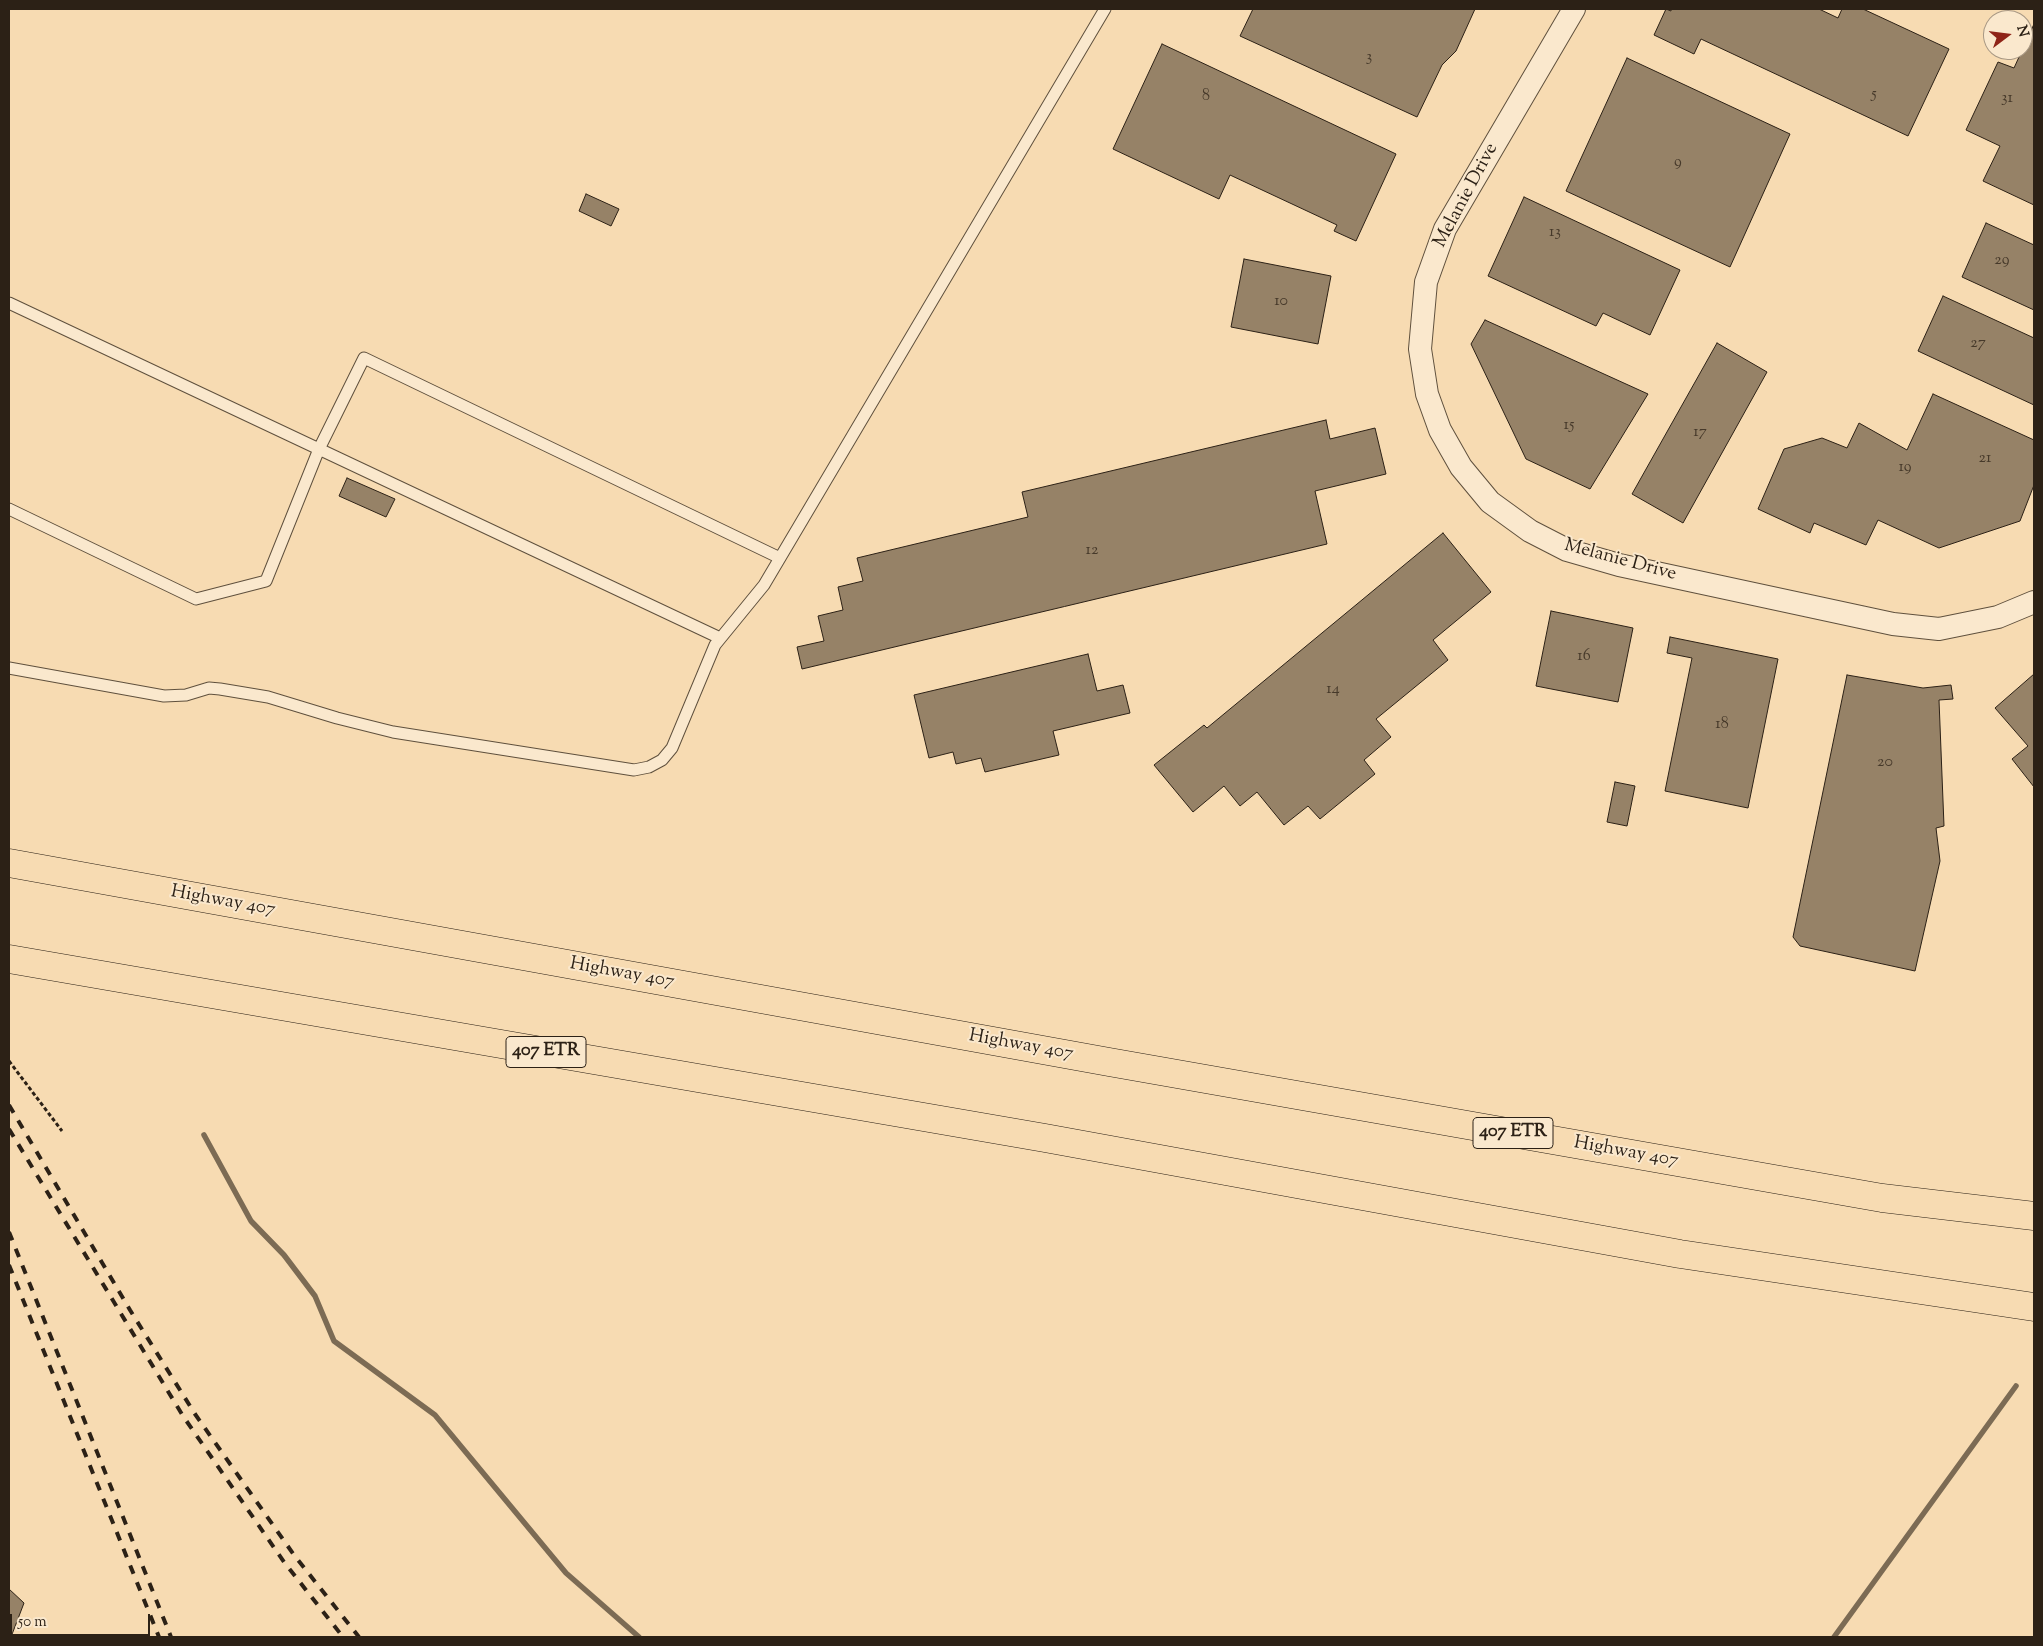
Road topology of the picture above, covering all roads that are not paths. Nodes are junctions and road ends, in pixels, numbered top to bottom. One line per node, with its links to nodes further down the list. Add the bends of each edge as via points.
1 (1574, 9): 7 (street, Melanie Drive, via 1445,229 1426,282 1420,349 1426,394 1440,430 1461,467 1490,502 1530,531 1567,550 1619,565 1893,624 1939,629 1998,617)
2 (1102, 10): 6 (lane)
3 (9, 303): 4 (lane)
4 (319, 449): 5 (lane, via 266,581 196,599); 6 (lane, via 364,358); 8 (lane)
5 (9, 510)
6 (780, 558): 8 (lane, via 764,585)
7 (2034, 602)
8 (720, 638): 9 (lane, via 672,748 662,760 634,770 393,732 268,697 220,689 164,696)
9 (9, 668)
10 (9, 863): 14 (highway, Highway 407 / 407 ETR, via 1872,1196)
11 (9, 959): 12 (highway, 407 ETR)
12 (47, 966): 13 (highway); 15 (highway, 407 ETR, via 1035,1137 1680,1254)
13 (9, 978)
14 (2034, 1216)
15 (2034, 1307)

